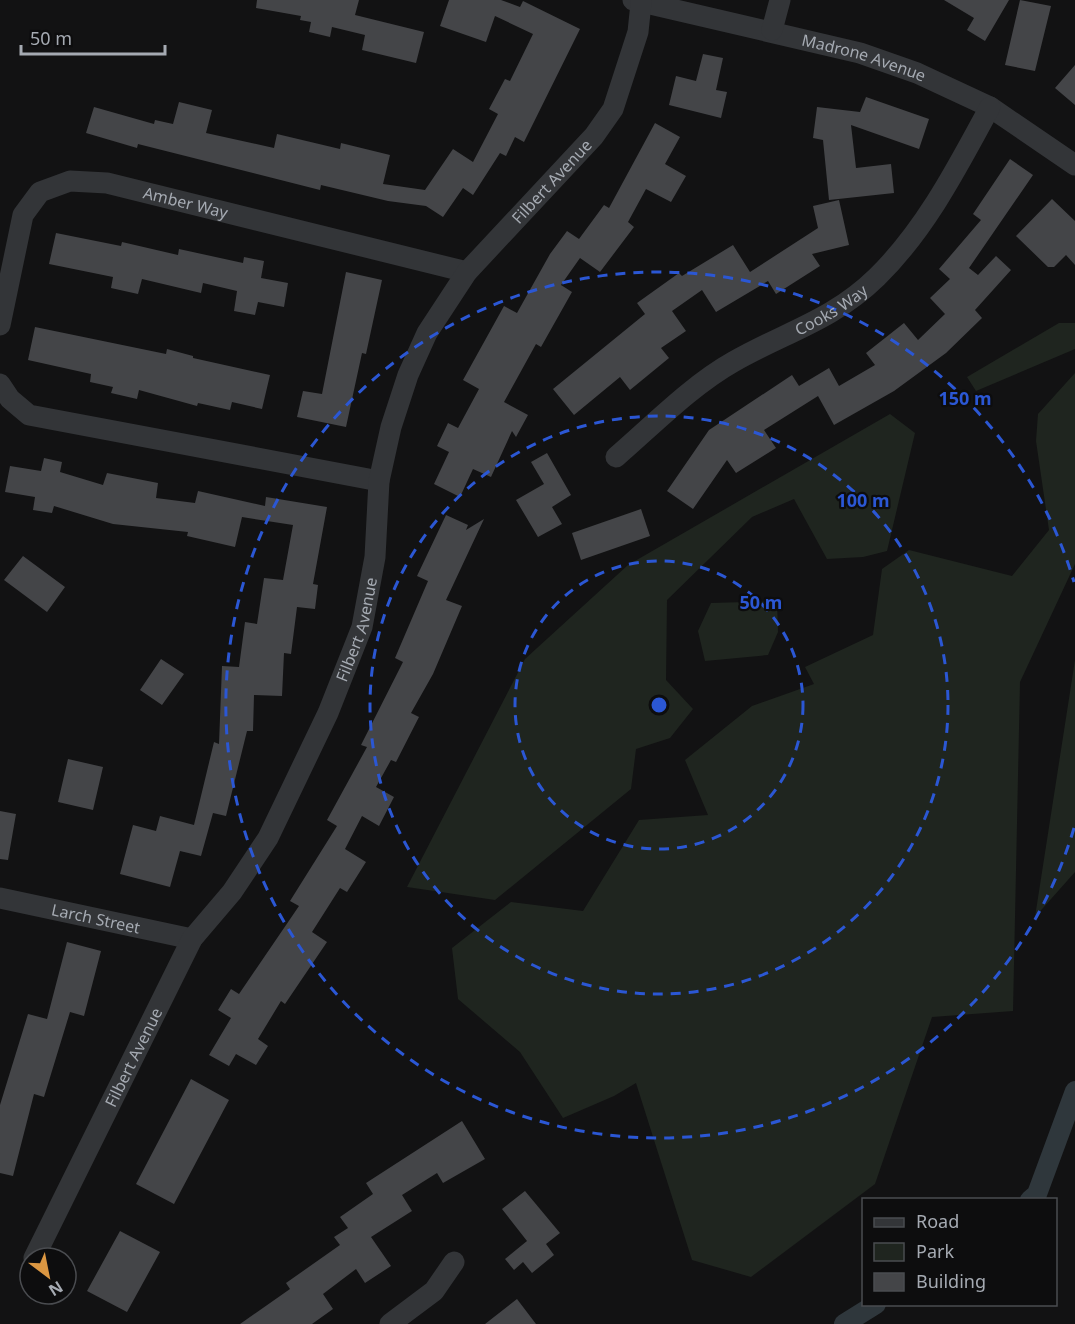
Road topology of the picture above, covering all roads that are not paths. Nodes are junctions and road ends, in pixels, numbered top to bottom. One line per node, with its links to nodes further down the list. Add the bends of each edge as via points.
1 (780, 0): 3 (street)
2 (637, 1): 3 (street, Madrone Avenue); 6 (street, Filbert Avenue, via 638,32 613,108 594,136)
3 (771, 30): 4 (street, Madrone Avenue, via 860,53)
4 (990, 106): 5 (street, Madrone Avenue); 9 (street, Cooks Way, via 914,236 876,277 842,306 732,362)
5 (1075, 165)
6 (467, 272): 7 (street, Amber Way, via 107,183 70,181 40,192 23,215); 10 (street, Filbert Avenue, via 427,333 408,375)
7 (0, 325)
8 (0, 384): 10 (street, via 29,415)
9 (616, 457)
10 (379, 481): 12 (street, Filbert Avenue, via 375,557 362,627 328,713 268,838 232,892)
11 (0, 898): 12 (street, Larch Street)
12 (192, 939): 13 (street, Filbert Avenue)
13 (40, 1246)
14 (454, 1262): 15 (street, via 435,1291)
15 (390, 1324)

